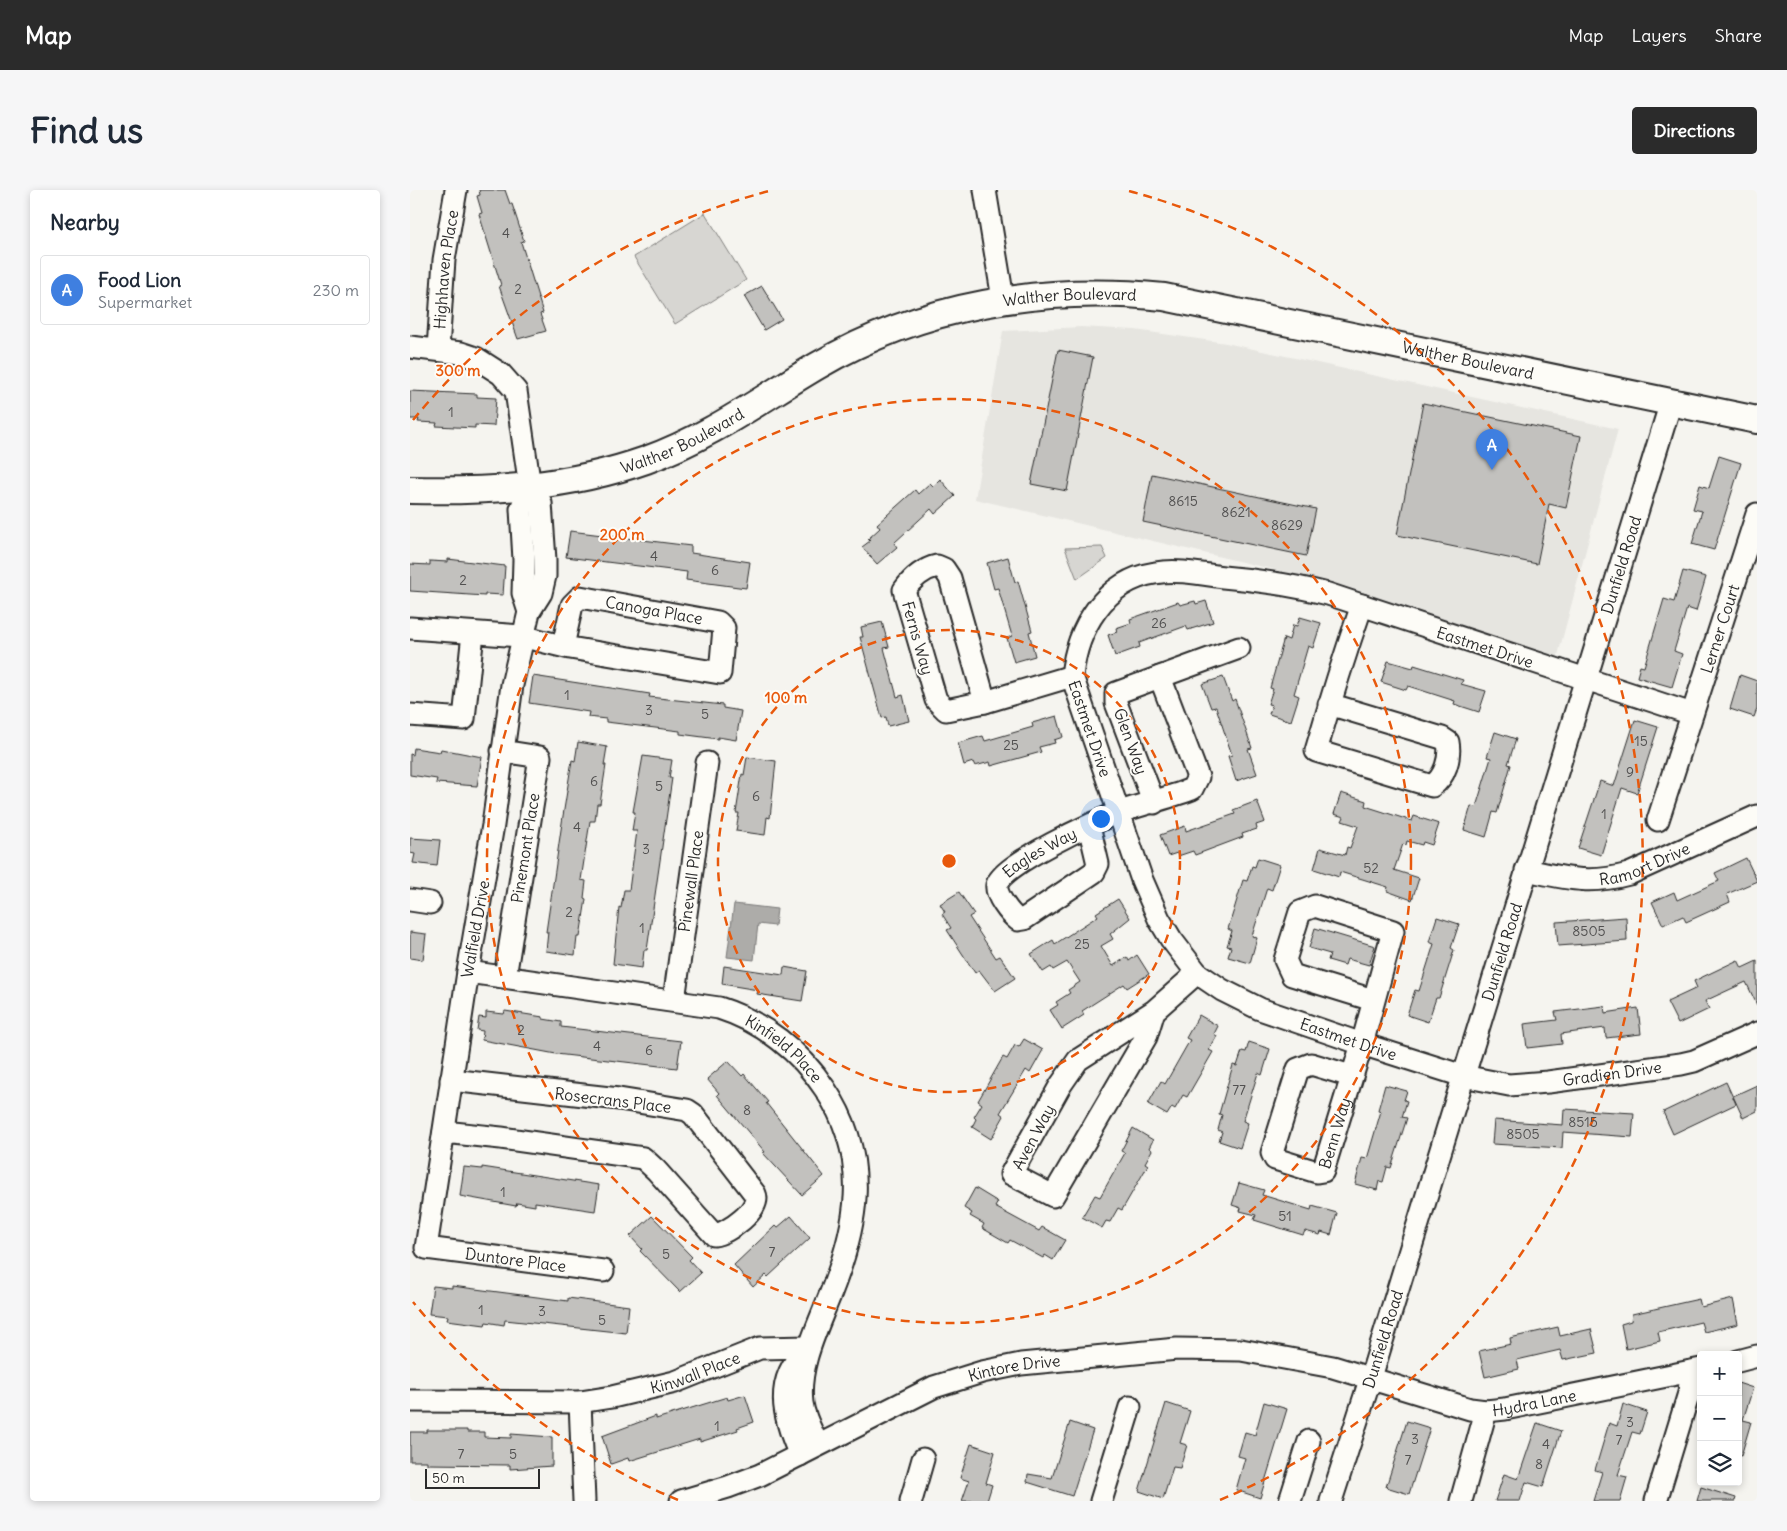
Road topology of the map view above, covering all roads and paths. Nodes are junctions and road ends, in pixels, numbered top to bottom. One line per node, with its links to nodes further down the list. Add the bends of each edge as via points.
1 (456, 190): 5 (street, Highhaven Place, via 444,260)
2 (985, 190): 3 (street)
3 (1003, 299): 6 (main road, Walther Boulevard, via 1089,292 1164,296); 8 (main road, Walther Boulevard, via 925,318 852,348 719,426 646,460 583,478)
4 (410, 347): 5 (street, Walfield Drive)
5 (438, 349): 8 (street, Walfield Drive, via 461,353 486,363 508,380 516,391)
6 (1671, 402): 7 (main road, Walther Boulevard); 19 (street, Dunfield Road)
7 (1757, 420)
8 (530, 487): 9 (main road, Walther Boulevard); 14 (street, Walfield Drive, via 541,503 545,576 541,593 529,612)
9 (410, 490)
10 (1757, 514): 22 (street, Lerner Court)
11 (1362, 605): 17 (street, Eastmet Drive, via 1276,582 1175,572 1144,575 1116,589 1099,605 1087,622 1074,654); 19 (street, Eastmet Drive); 21 (street)
12 (410, 628): 13 (street, Canoga Place)
13 (473, 632): 14 (street, Canoga Place); 23 (street, via 464,719)
14 (521, 636): 15 (street, Canoga Place); 24 (street, Walfield Drive)
15 (563, 646): 15 (street, Canoga Place, via 572,605 580,598 718,622 724,628 720,673)
16 (1240, 648): 18 (street, Glen Way)
17 (1072, 676): 20 (street, Ferns Way); 27 (street, Eastmet Drive)
18 (1160, 677): 26 (street, via 1198,777 1192,789); 26 (street, Glen Way, via 1116,693 1116,703)
19 (1586, 680): 22 (street); 31 (street, Dunfield Road)
20 (985, 702): 20 (street, Ferns Way, via 950,578 944,569 937,566 929,568 904,590 936,700 946,710)
21 (1329, 704): 21 (street, via 1316,751 1432,786 1443,776 1449,748 1448,742 1442,738)
22 (1692, 714): 29 (street, Lerner Court)
23 (410, 715)
24 (502, 751): 32 (street, Walfield Drive); 34 (street, Pinemont Place, via 540,757)
25 (707, 763): 35 (street, Pinewall Place)
26 (1154, 803): 27 (street)
27 (1119, 813): 30 (street, Eagles Way); 33 (street, Eastmet Drive, via 1159,919)
28 (1757, 816): 31 (street, Ramort Drive, via 1629,874 1608,880 1576,880)
29 (1658, 820)
30 (1089, 826): 30 (street, Eagles Way, via 1056,841 1003,874 997,891 1018,920 1094,872 1098,864)
31 (1526, 870): 41 (street, Dunfield Road)
32 (468, 972): 34 (street, Kinfield Place); 42 (street, Walfield Drive)
33 (1197, 973): 37 (street, Aven Way); 39 (street, Eastmet Drive, via 1260,1009)
34 (504, 977): 35 (street, Kinfield Place)
35 (674, 1000): 46 (street, Kinfield Place, via 740,1015 782,1041 816,1075 850,1138 856,1178 856,1212 846,1251)
36 (1373, 1000): 36 (street, Benn Way, via 1393,931 1315,906 1300,912 1285,960 1292,975); 39 (street, Benn Way)
37 (1154, 1011): 37 (street, Aven Way, via 1078,1060 1011,1174 1053,1196 1146,1037)
38 (1757, 1033): 41 (street, Gradien Drive, via 1694,1061 1634,1072 1509,1085)
39 (1362, 1044): 40 (street, Benn Way); 41 (street, Eastmet Drive)
40 (1351, 1076): 40 (street, Benn Way, via 1311,1064 1298,1069 1272,1153 1275,1159 1323,1171)
41 (1464, 1076): 50 (street, Dunfield Road)
42 (451, 1080): 43 (street, Walfield Drive); 43 (street, Rosecrans Place, via 687,1110 755,1194 756,1202 752,1210 732,1226 714,1235 643,1158)
43 (444, 1132): 44 (street, Walfield Drive)
44 (426, 1248): 45 (street, Duntore Place)
45 (603, 1271)
46 (809, 1347): 52 (street, Kinwall Place, via 760,1348 675,1382); 56 (street, Kinfield Place, via 802,1402)
47 (1757, 1356): 48 (street)
48 (1742, 1360)
49 (1696, 1370): 54 (street, Hydra Lane); 65 (street)
50 (1372, 1377): 54 (street, Hydra Lane); 56 (street, Kintore Drive, via 1241,1350 1177,1348 1031,1363 982,1372 934,1387); 63 (street, Dunfield Road)
51 (410, 1401): 52 (street, Kinwall Place)
52 (580, 1402): 58 (street)
53 (1130, 1408): 61 (street)
54 (1486, 1411): 64 (street)
55 (1309, 1441): 62 (street)
56 (809, 1450): 59 (street, Kintore Drive, via 760,1475)
57 (923, 1459): 60 (street)
58 (584, 1501)
59 (681, 1501)
60 (911, 1501)
61 (1101, 1501)
62 (1290, 1501)
63 (1331, 1501)
64 (1461, 1501)
65 (1656, 1501)

